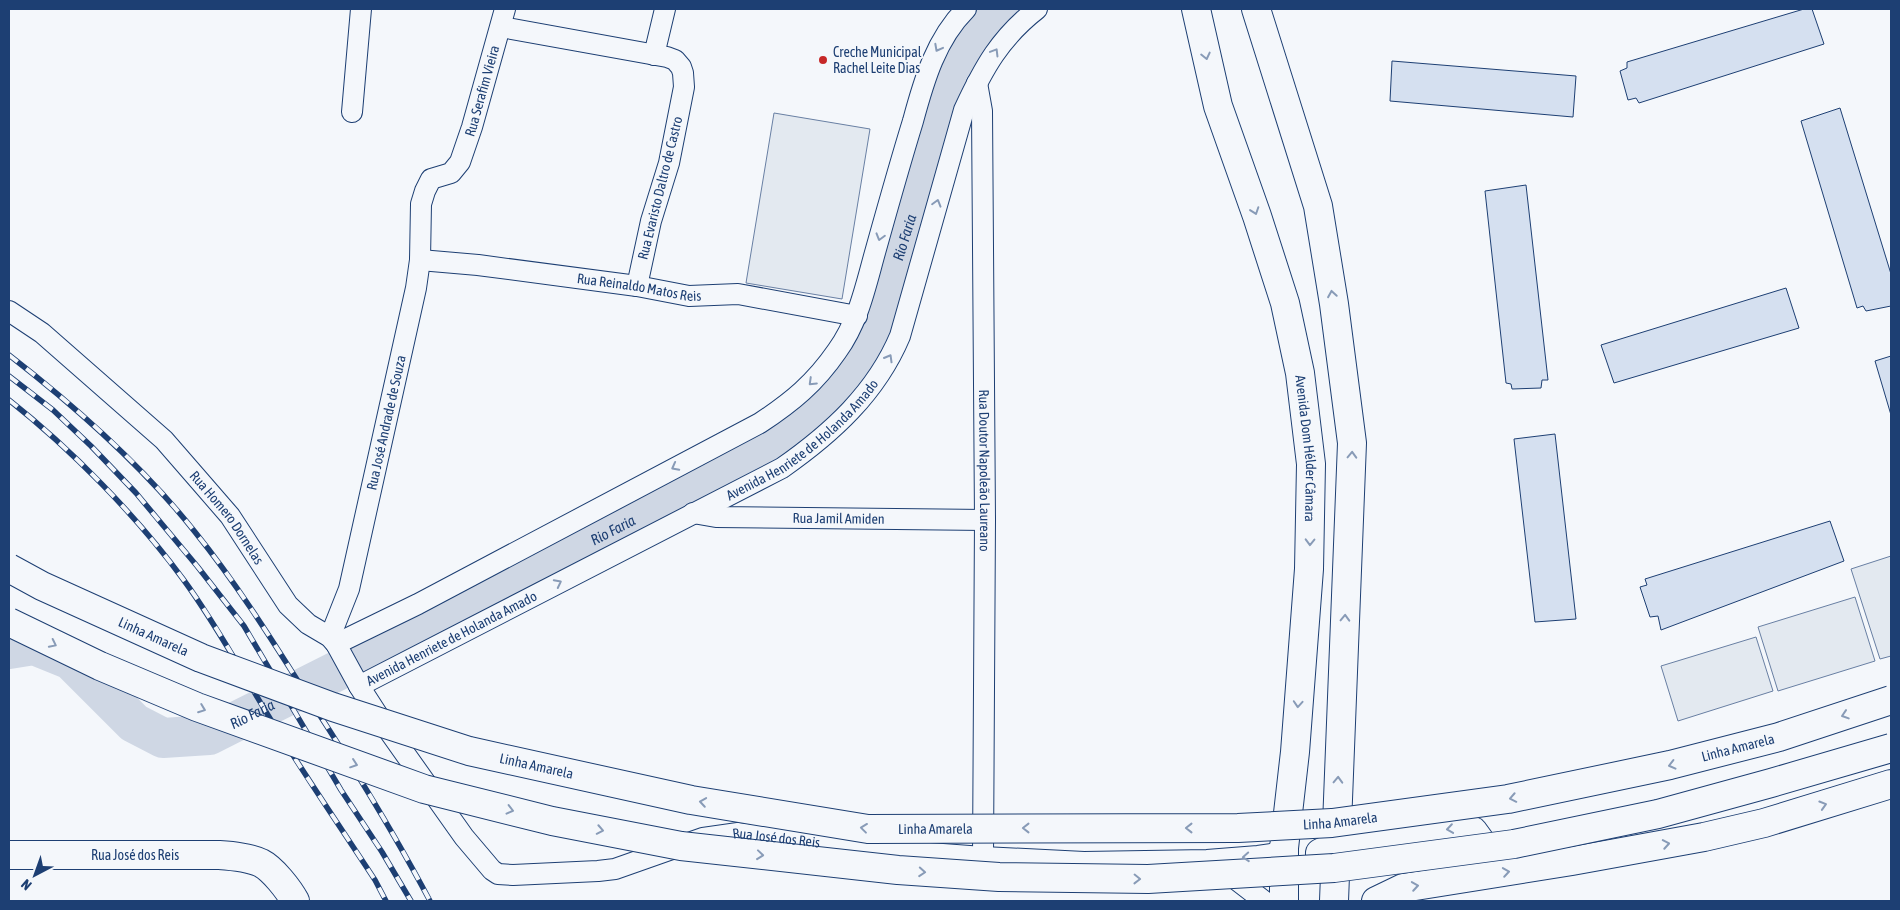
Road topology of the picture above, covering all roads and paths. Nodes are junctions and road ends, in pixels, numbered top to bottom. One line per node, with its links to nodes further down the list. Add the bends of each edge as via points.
1 (362, 9): 10 (street)
2 (665, 9): 8 (street)
3 (966, 9): 15 (street, one-way to 15, via 954,21 935,52)
4 (1037, 9): 9 (street, Avenida Henriete de Holanda Amado, one-way to 4, via 1001,42)
5 (1196, 9): 27 (main road, Avenida Dom Hélder Câmara, one-way to 27, via 1218,106 1285,303 1300,373 1311,464 1309,569)
6 (1256, 9): 26 (main road, one-way to 6, via 1352,443 1318,206)
7 (503, 18): 8 (street, Rua Evaristo Daltro de Castro); 11 (street, Rua Serafim Vieira, via 460,162 448,175 431,179)
8 (654, 55): 13 (street, Rua Evaristo Daltro de Castro, via 675,60 681,67 684,87 669,163 651,221)
9 (976, 83): 16 (street, Avenida Henriete de Holanda Amado, one-way to 9, via 782,468 816,444 845,418 891,357 900,336 964,110); 17 (street, Rua Doutor Napoleão Laureano, via 982,111)
10 (352, 112)
11 (421, 204): 12 (street, Rua José Andrade de Souza)
12 (420, 260): 13 (street, Rua Reinaldo Matos Reis); 20 (street, Rua José Andrade de Souza)
13 (637, 286): 15 (street, Rua Reinaldo Matos Reis, via 689,296 738,294)
14 (9, 312): 20 (street, Rua Homero Dornelas, via 42,334 164,440 230,516 288,605)
15 (857, 316): 20 (street, one-way to 20, via 839,350 818,376 791,402 760,423)
16 (692, 513): 17 (street, Rua Jamil Amiden, via 716,517); 21 (street, Avenida Henriete de Holanda Amado, one-way to 16)
17 (985, 520): 29 (street, Rua Doutor Napoleão Laureano)
18 (9, 568): 22 (main road, Linha Amarela, one-way to 18, bridge, via 1779,736 1670,765 1508,799 1332,823 1238,828 868,829 691,800 469,751 333,707 201,658)
19 (9, 622): 23 (main road, one-way to 23, bridge, via 100,666 197,707 424,789 552,821 681,846 908,871 999,877 1148,880 1334,868 1514,844 1658,814)
20 (336, 645): 21 (street, Rua Homero Dornelas)
21 (355, 679): 24 (street, Rua Homero Dornelas)
22 (1891, 700)
23 (1891, 748)
24 (408, 757): 29 (street, Rua José dos Reis, via 475,851 498,874 598,872 703,838 738,833)
25 (1891, 784): 31 (main road, one-way to 25, via 1704,837 1764,823)
26 (1335, 846): 31 (main road, one-way to 26, via 1473,868 1481,842 1472,831 1460,827); 32 (main road, via 1298,867); 34 (main road)
27 (1284, 848): 30 (street, Rua José dos Reis, one-way to 30, via 1272,854); 32 (main road, Avenida Dom Hélder Câmara)
28 (9, 854): 33 (main road, Rua José dos Reis, via 241,857 262,863)
29 (983, 858): 30 (street, Rua José dos Reis, via 1084,862)
30 (1206, 860): 32 (street)
31 (1458, 879): 35 (main road, one-way to 31, via 1402,888)
32 (1277, 896)
33 (295, 901)
34 (1334, 901)
35 (1376, 901)

